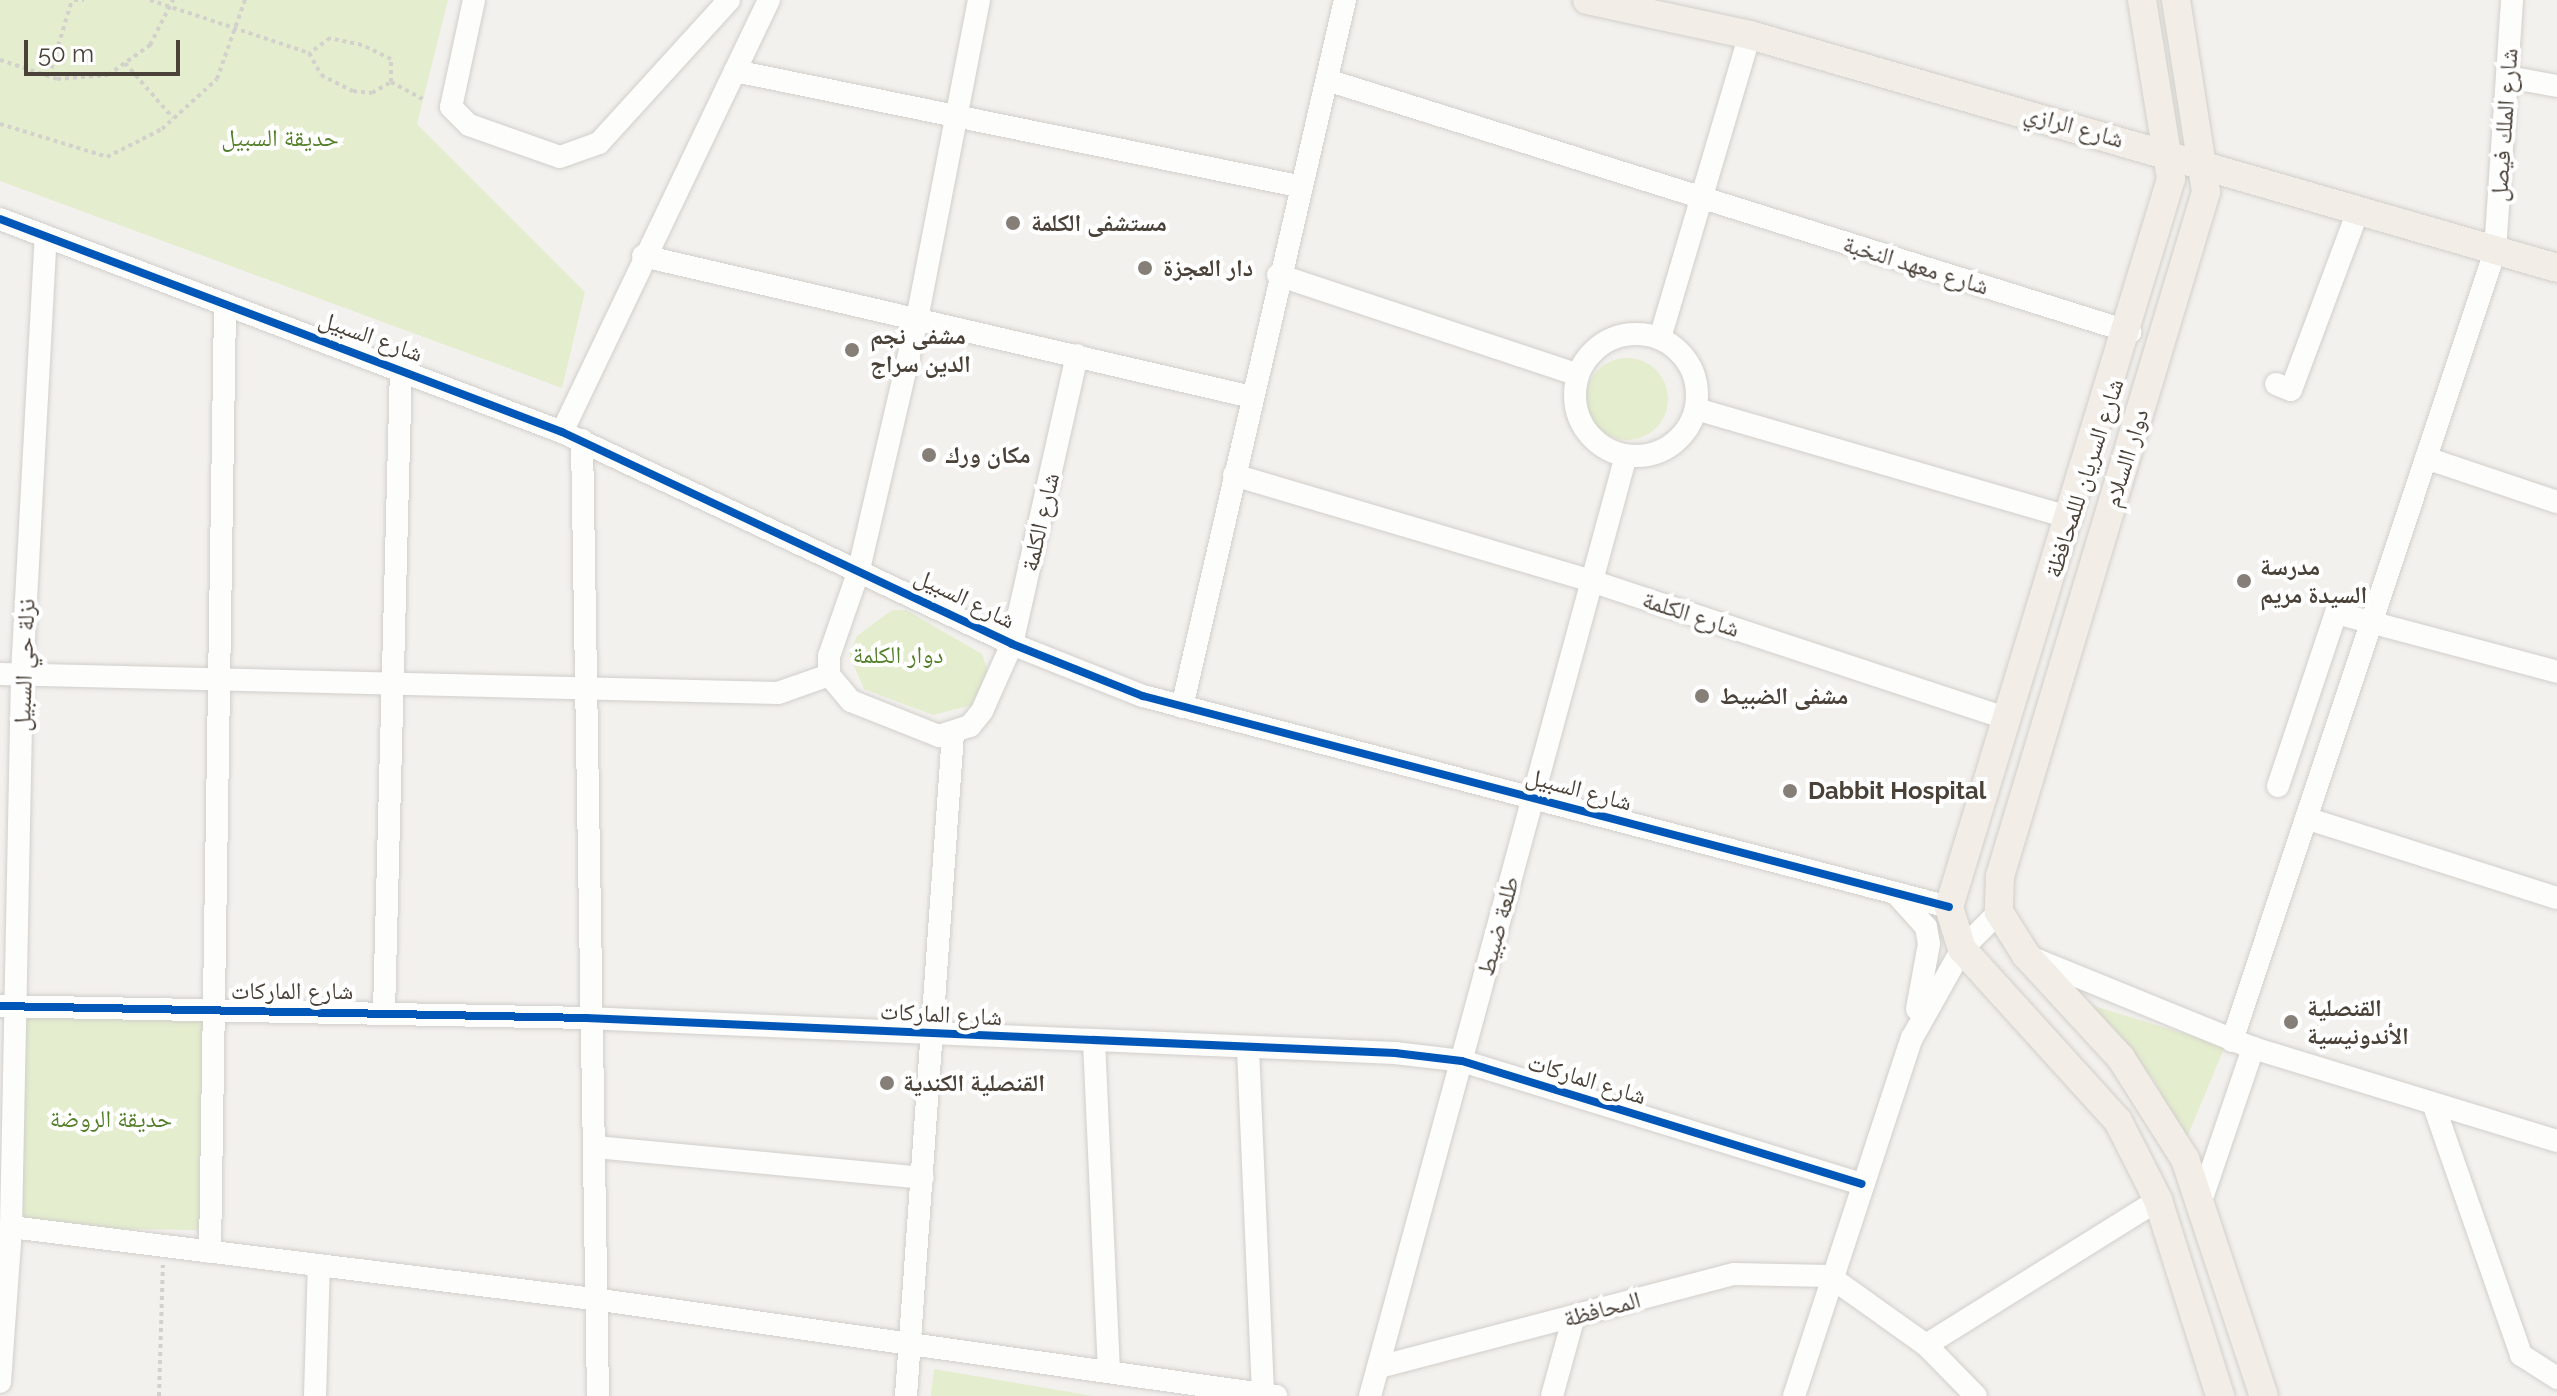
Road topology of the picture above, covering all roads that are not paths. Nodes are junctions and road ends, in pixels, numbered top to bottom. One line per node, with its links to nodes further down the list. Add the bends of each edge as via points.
1 (474, 0): 2 (street, via 451,107 469,125 560,157 599,143)
2 (729, 0)
3 (769, 0): 11 (street)
4 (979, 0): 15 (street)
5 (1345, 0): 13 (street)
6 (1587, 0): 10 (main road, شارع الرازي)
7 (2142, 0): 16 (main road, شارع السريان لللمحافظة)
8 (2176, 0): 17 (main road, دوار االسلام)
9 (2512, 0): 12 (street, شارع الملك فيصل)
10 (1750, 35): 16 (main road, شارع الرازي); 19 (street)
11 (735, 71): 15 (street); 24 (street)
12 (2508, 77): 14 (street); 23 (street, شارع الملك فيصل)
13 (1327, 80): 18 (street); 19 (street, شارع معهد النخبة)
14 (2557, 86)
15 (960, 115): 18 (street); 28 (street)
16 (2167, 152): 17 (main road, شارع الرازي); 29 (main road, شارع السريان لللمحافظة, via 2171,179)
17 (2207, 164): 20 (main road, شارع الرازي); 62 (main road, دوار االسلام, via 2206,192 2000,876)
18 (1298, 186): 26 (street)
19 (1702, 199): 29 (street, شارع معهد النخبة); 30 (street)
20 (2359, 208): 23 (main road, شارع الرازي); 34 (street, via 2291,390)
21 (0, 219): 22 (street, شارع السبيل)
22 (46, 237): 27 (street, شارع السبيل); 48 (street, نزلة حي السبيل)
23 (2495, 251): 25 (main road, شارع الرازي); 39 (street, شارع الملك فيصل)
24 (643, 256): 28 (street); 37 (street)
25 (2557, 268)
26 (1278, 275): 33 (street); 35 (street)
27 (225, 306): 32 (street, شارع السبيل); 50 (street)
28 (917, 320): 31 (street); 43 (street)
29 (2130, 332): 42 (main road, شارع السريان لللمحافظة)
30 (1660, 338): 33 (street, via 1620,335 1587,357); 36 (street, via 1694,375)
31 (1077, 355): 35 (street); 46 (street, شارع الكلمة)
32 (401, 367): 37 (street, شارع السبيل); 51 (street)
33 (1578, 375): 38 (street, via 1584,428)
34 (2276, 384)
35 (1252, 397): 40 (street)
36 (1696, 409): 38 (street, via 1664,449); 42 (street)
37 (572, 436): 43 (street, شارع السبيل); 52 (street)
38 (1626, 456): 44 (street, طلعة ضبيط)
39 (2426, 458): 41 (street); 45 (street, شارع الملك فيصل)
40 (1234, 475): 44 (street, شارع الكلمة); 53 (street)
41 (2557, 502)
42 (2071, 518): 54 (main road, شارع السريان لللمحافظة)
43 (859, 570): 46 (street, شارع السبيل); 49 (street)
44 (1588, 580): 54 (street, شارع الكلمة); 57 (street, طلعة ضبيط)
45 (2371, 623): 47 (street); 56 (street, via 2336,613); 58 (street, شارع الملك فيصل)
46 (1012, 644): 53 (street, شارع السبيل); 55 (street, شارع الكلمة, via 982,711)
47 (2557, 672)
48 (11, 674): 50 (street); 65 (street, نزلة حي السبيل)
49 (829, 675): 52 (street, via 778,693); 55 (street, via 868,710 925,734)
50 (215, 679): 51 (street); 66 (street)
51 (396, 683): 52 (street); 67 (street)
52 (583, 688): 68 (street)
53 (1182, 707): 57 (street, شارع السبيل)
54 (2008, 719): 61 (main road, شارع السريان لللمحافظة)
55 (953, 734): 69 (street)
56 (2278, 786)
57 (1532, 797): 59 (street, شارع السبيل); 74 (street, طلعة ضبيط)
58 (2306, 818): 60 (street); 72 (street, شارع الملك فيصل)
59 (1894, 893): 61 (street, شارع السبيل); 70 (street, via 1926,927 1929,944)
60 (2557, 898)
61 (1949, 907): 63 (main road)
62 (1999, 912): 63 (street); 64 (main road)
63 (1962, 949): 70 (street); 80 (main road, via 2118,1121)
64 (2026, 955): 72 (street); 81 (main road, via 2121,1058 2185,1159)
65 (8, 1007): 66 (street, شارع الماركات); 82 (street, نزلة حي السبيل)
66 (209, 1011): 67 (street, شارع الماركات); 83 (street)
67 (384, 1012): 68 (street, شارع الماركات)
68 (586, 1018): 69 (street, شارع الماركات); 77 (street)
69 (934, 1033): 71 (street, شارع الماركات); 78 (street)
70 (1912, 1038): 79 (street)
71 (1094, 1041): 73 (street, شارع الماركات); 91 (street)
72 (2243, 1045): 75 (street); 81 (street, شارع الملك فيصل)
73 (1248, 1049): 74 (street, شارع الماركات); 95 (street)
74 (1462, 1061): 79 (street, شارع الماركات); 90 (street, طلعة ضبيط)
75 (2434, 1106): 76 (street); 92 (street, via 2521,1355)
76 (2557, 1141)
77 (596, 1147): 78 (street); 86 (street)
78 (923, 1178): 89 (street)
79 (1861, 1184): 85 (street)
80 (2158, 1200): 88 (street); 102 (main road)
81 (2201, 1201): 103 (main road)
82 (11, 1227): 83 (street); 93 (street, نزلة حي السبيل)
83 (210, 1252): 84 (street)
84 (319, 1265): 86 (street); 96 (street)
85 (1829, 1276): 87 (street, المحافظة, via 1734,1274); 88 (street); 101 (street)
86 (601, 1300): 89 (street); 97 (street)
87 (1574, 1316): 90 (street, المحافظة); 100 (street)
88 (1926, 1345): 94 (street)
89 (911, 1346): 91 (street); 98 (street)
90 (1379, 1367): 99 (street, طلعة ضبيط)
91 (1109, 1372): 95 (street)
92 (2557, 1378)
93 (0, 1382)
94 (1963, 1391)
95 (1269, 1395)
96 (315, 1396)
97 (598, 1396)
98 (906, 1396)
99 (1370, 1396)
100 (1552, 1396)
101 (1794, 1396)
102 (2220, 1396)
103 (2264, 1396)

